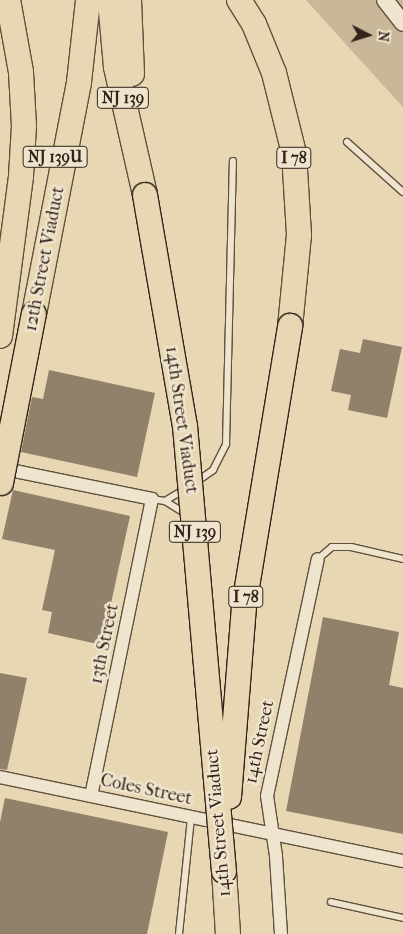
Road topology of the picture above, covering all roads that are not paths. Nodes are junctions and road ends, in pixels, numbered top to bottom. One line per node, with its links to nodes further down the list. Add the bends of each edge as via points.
1 (8, 0): 14 (highway, via 20,64 24,126 21,176)
2 (73, 0): 13 (highway, NJ 139U, via 69,57)
3 (88, 0): 13 (highway, 12th Street Viaduct / NJ 139, via 79,82)
4 (110, 0): 12 (highway, 14th Street Viaduct / NJ 139, via 116,67)
5 (129, 0): 12 (highway, via 131,68)
6 (239, 0): 28 (highway, I 78, bridge, via 261,40 280,90 295,162 299,235 291,319 244,605)
7 (385, 0): 8 (street)
8 (403, 23)
9 (347, 142): 11 (lane)
10 (233, 161): 17 (lane, via 226,444 213,470)
11 (403, 192)
12 (145, 195): 28 (highway, 14th Street Viaduct / NJ 139, bridge, via 185,426)
13 (34, 314): 16 (highway, 12th Street Viaduct / NJ 139, bridge)
14 (0, 336)
15 (0, 468): 17 (street)
16 (0, 487)
17 (159, 500): 18 (lane, via 187,516); 24 (street, 13th Street)
18 (202, 534)
19 (318, 559): 20 (lane, via 332,547 351,547); 26 (street, 14th Street, via 268,786)
20 (403, 559)
21 (206, 560): 22 (lane)
22 (205, 590)
23 (0, 777): 24 (street, Coles Street)
24 (91, 796): 25 (street, Coles Street)
25 (191, 817): 26 (street, Coles Street); 32 (lane)
26 (271, 833): 27 (street, Coles Street); 33 (street, 14th Street, via 276,856)
27 (403, 861)
28 (224, 871): 31 (highway, 14th Street Viaduct / I 78)
29 (331, 902): 30 (lane)
30 (403, 918)
31 (228, 930)
32 (179, 934)
33 (281, 934)

